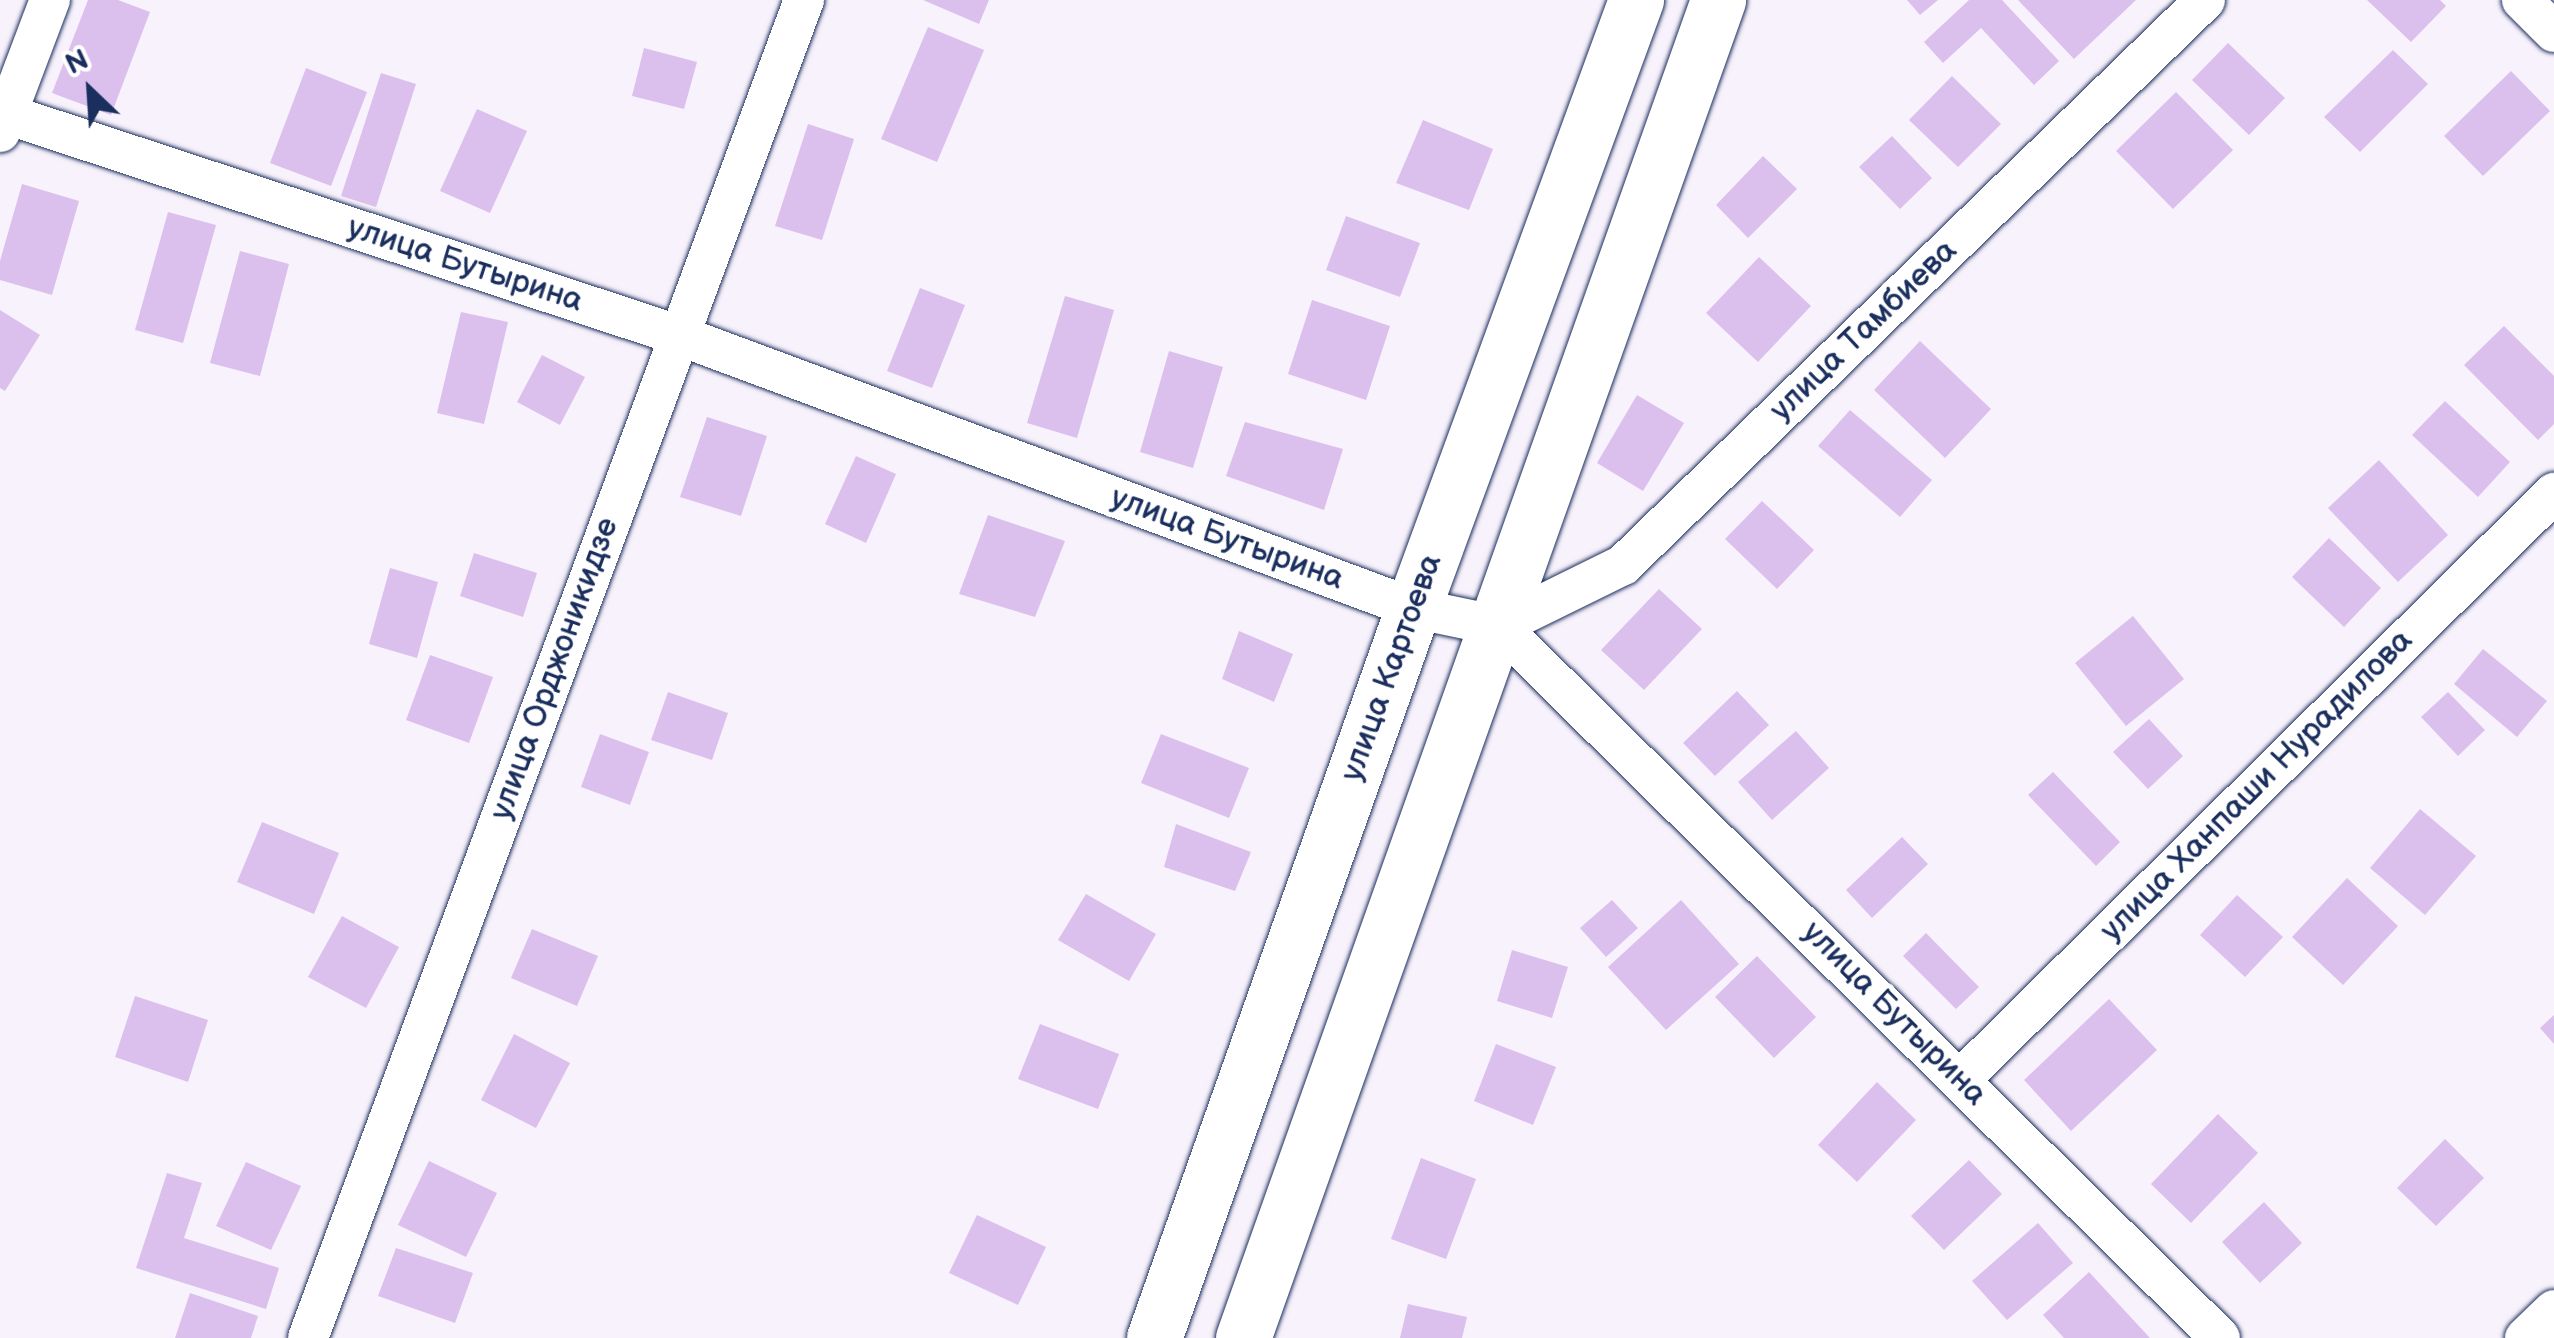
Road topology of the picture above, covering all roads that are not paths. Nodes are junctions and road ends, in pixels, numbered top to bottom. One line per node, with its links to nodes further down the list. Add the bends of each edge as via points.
1 (50, 0): 8 (street)
2 (804, 0): 9 (street, улица Орджоникидзе)
3 (1636, 0): 11 (main road, улица Картоева)
4 (1718, 0): 12 (main road)
5 (2205, 0): 12 (street, улица Тамбиева, via 1623,565)
6 (2522, 0): 7 (street)
7 (2554, 32)
8 (2, 119): 9 (street, улица Бутырина)
9 (678, 336): 11 (street, улица Бутырина); 15 (street, улица Орджоникидзе)
10 (2554, 493): 13 (street, улица Ханпаши Нурадилова)
11 (1413, 608): 12 (street, улица Бутырина); 16 (main road, улица Картоева)
12 (1499, 626): 13 (street, улица Бутырина); 17 (main road)
13 (1961, 1079): 18 (street, улица Бутырина)
14 (2554, 1310): 19 (street)
15 (308, 1338)
16 (1154, 1338)
17 (1243, 1338)
18 (2220, 1338)
19 (2526, 1338)

